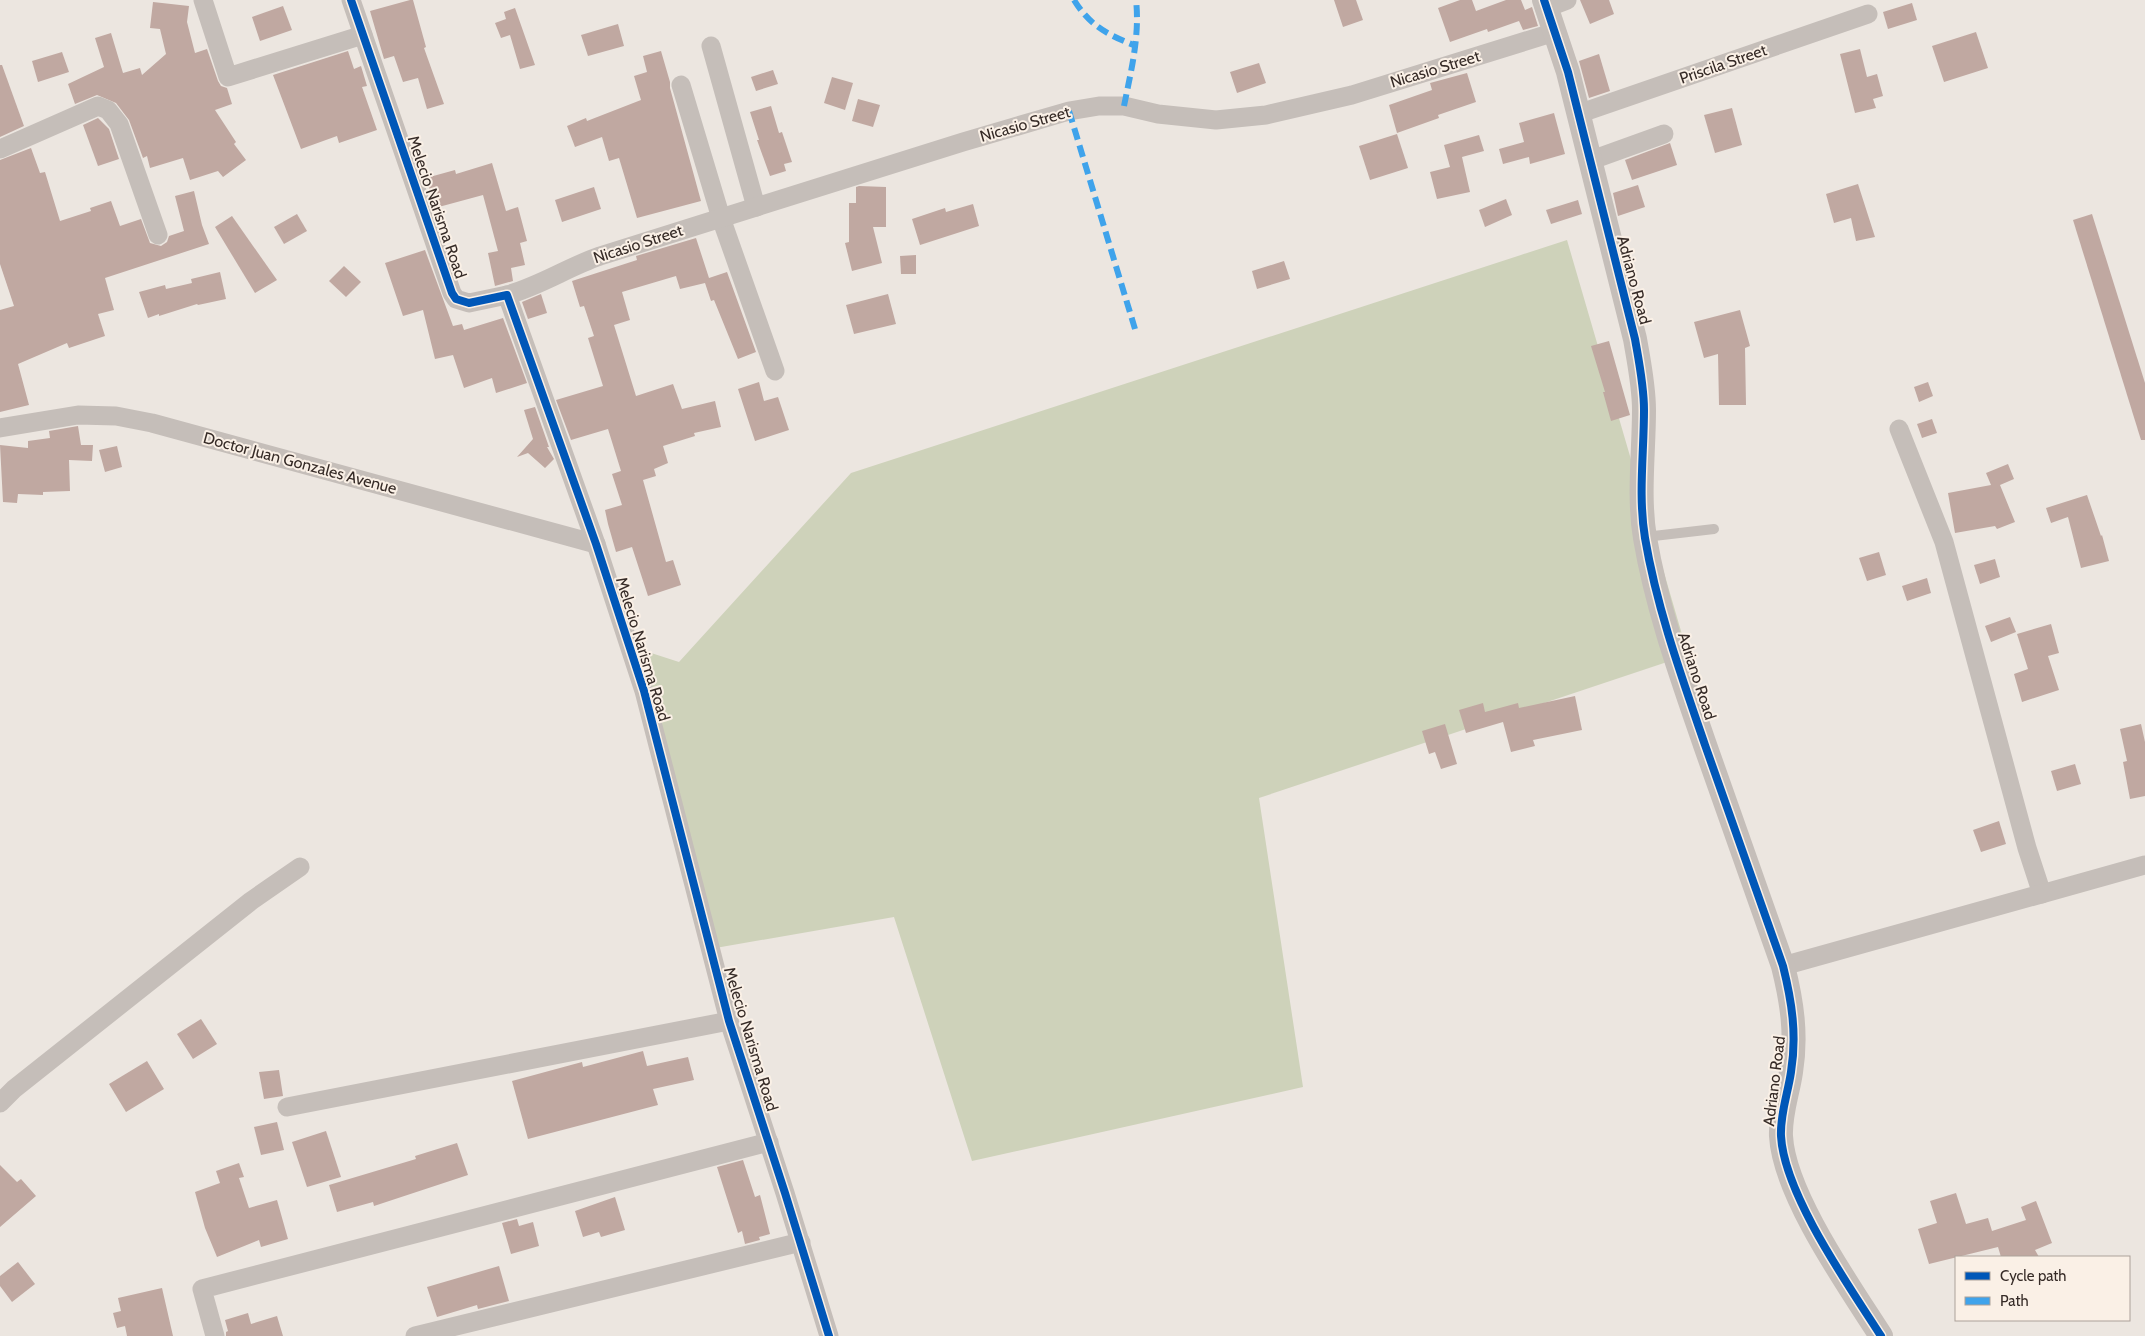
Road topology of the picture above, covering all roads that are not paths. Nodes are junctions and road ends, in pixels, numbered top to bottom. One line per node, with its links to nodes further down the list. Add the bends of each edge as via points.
1 (203, 0): 6 (street, via 228,77)
2 (351, 0): 6 (street, Melecio Narisma Road)
3 (1552, 2): 5 (street, Adriano Road)
4 (1868, 14): 9 (street, Priscila Street)
5 (1555, 32): 9 (street, Adriano Road); 13 (street, Nicasio Street, via 1352,95 1266,114 1216,120 1158,114 1124,106 1069,111)
6 (363, 35): 16 (street, Melecio Narisma Road, via 452,292 456,299 469,303)
7 (711, 46): 13 (street)
8 (681, 85): 14 (street)
9 (1578, 114): 12 (street, Adriano Road)
10 (1664, 134): 12 (street)
11 (0, 149): 15 (street, via 98,106 108,110 119,124)
12 (1589, 161): 21 (street, Adriano Road, via 1642,374)
13 (756, 207): 14 (street, Nicasio Street)
14 (721, 218): 16 (street, Nicasio Street, via 592,259); 17 (street)
15 (158, 235)
16 (507, 295): 22 (street, Melecio Narisma Road)
17 (775, 372)
18 (0, 428): 22 (street, Doctor Juan Gonzales Avenue, via 78,415 116,416 152,423)
19 (1899, 429): 25 (street, via 1944,542)
20 (1714, 529): 21 (lane)
21 (1645, 536): 26 (street, Adriano Road, via 1668,634)
22 (596, 544): 27 (street, Melecio Narisma Road, via 644,691)
23 (2145, 865): 25 (street)
24 (300, 867): 28 (street, via 251,901 14,1088)
25 (2042, 894): 26 (street)
26 (1783, 966): 35 (street, Adriano Road, via 1794,1021 1792,1071 1782,1118 1781,1137 1786,1162 1795,1189 1827,1251)
27 (729, 1021): 29 (street); 30 (street, Melecio Narisma Road)
28 (0, 1103)
29 (287, 1108)
30 (769, 1142): 31 (street, Melecio Narisma Road); 32 (street, via 202,1289)
31 (801, 1242): 33 (street); 34 (street, Melecio Narisma Road)
32 (216, 1336)
33 (415, 1336)
34 (829, 1336)
35 (1880, 1336)

